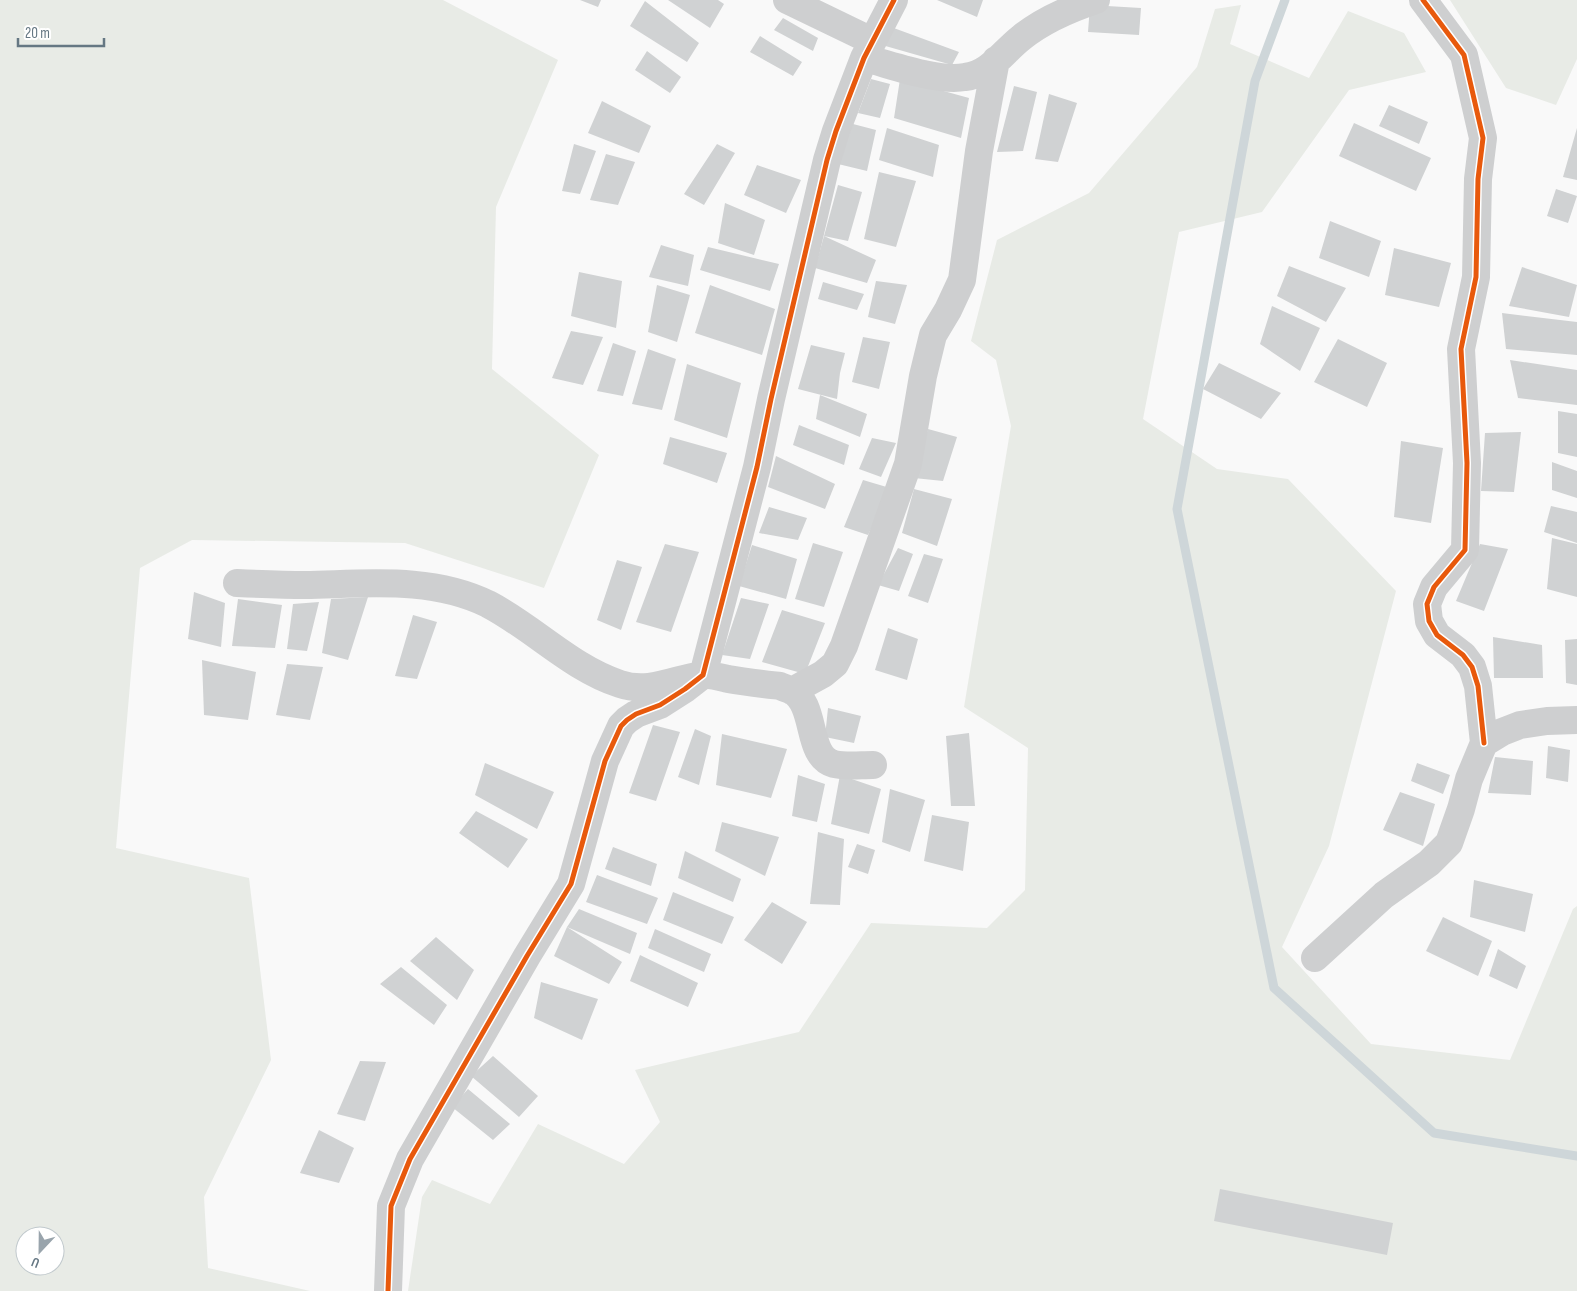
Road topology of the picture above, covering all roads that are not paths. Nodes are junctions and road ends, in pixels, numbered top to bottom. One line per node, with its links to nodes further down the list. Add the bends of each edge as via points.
1 (787, 0): 5 (street)
2 (894, 0): 5 (street)
3 (1096, 0): 6 (street, via 1040,24)
4 (1423, 0): 11 (street, via 1464,54 1483,138 1478,179 1476,277 1461,349 1467,463 1465,550 1434,587 1427,604 1429,622 1437,635 1463,656 1472,668 1478,686)
5 (868, 50): 6 (street, via 942,78 965,78 981,73); 8 (street, via 827,160 757,467)
6 (996, 60): 9 (street, via 979,151 962,280 933,335 908,464 835,664)
7 (237, 583): 8 (street, via 412,584 440,588 488,605 587,669 621,684 642,688)
8 (703, 675): 9 (street, via 780,686); 14 (street, via 660,704 627,720 614,738 571,884 415,1150 399,1183 391,1206)
9 (792, 691): 12 (street, via 806,707 818,753 834,764)
10 (1577, 720): 11 (street, via 1520,725)
11 (1484, 743): 13 (street, via 1468,779 1449,842 1429,863 1384,895)
12 (872, 765)
13 (1316, 958)
14 (388, 1291)

